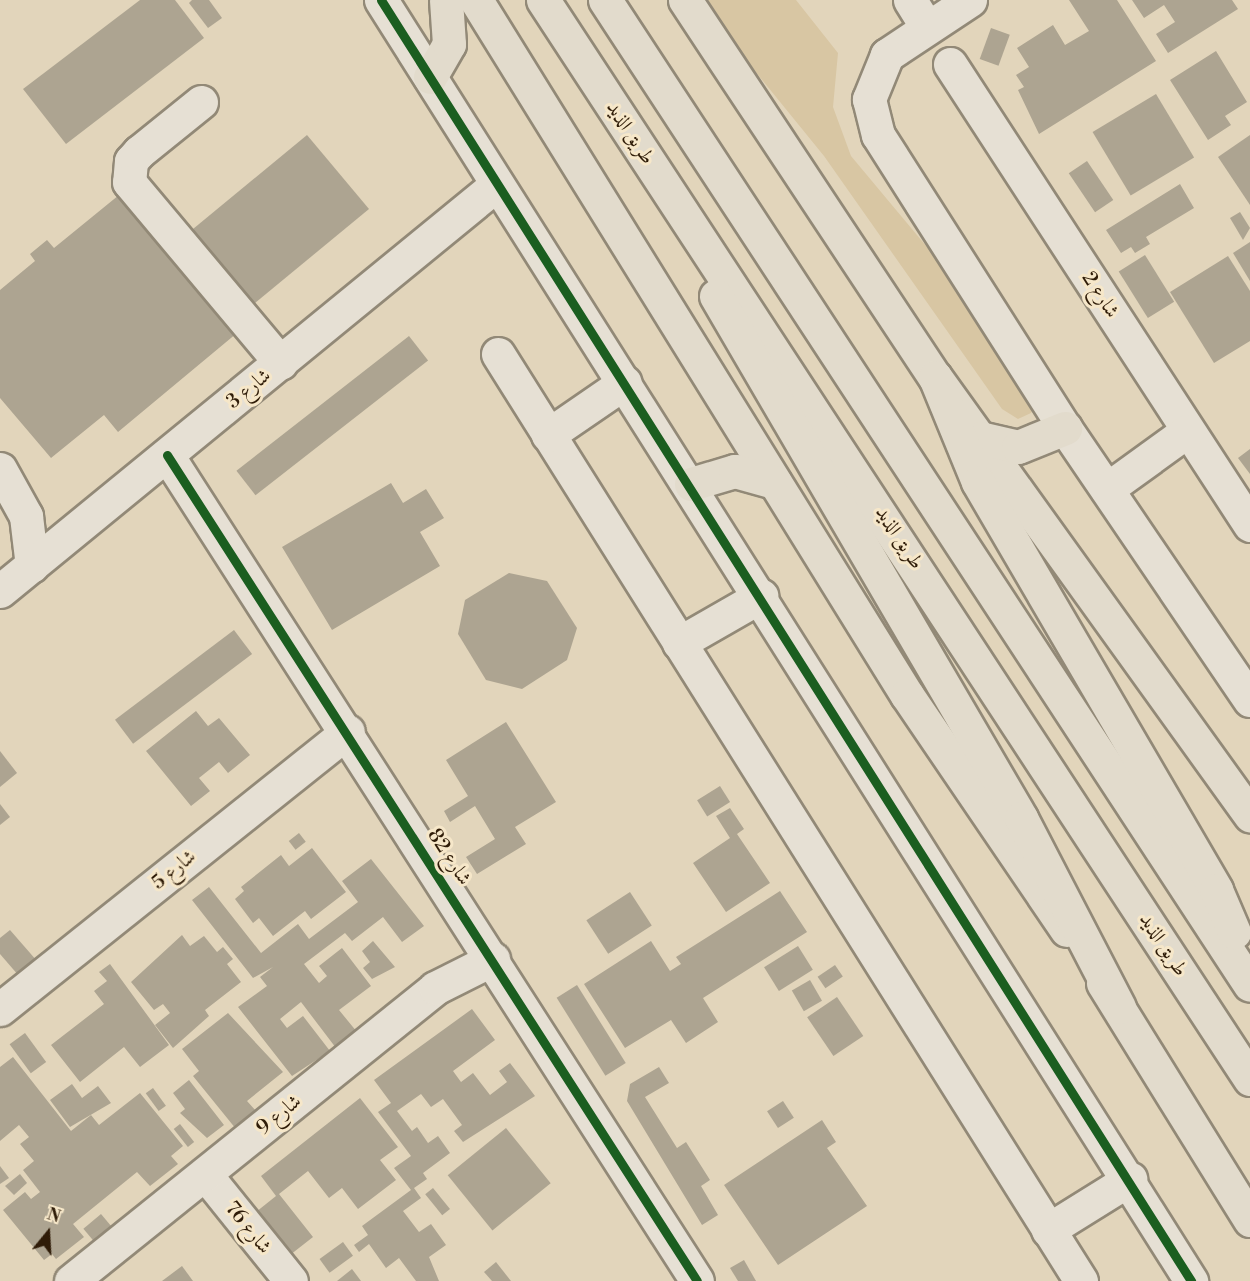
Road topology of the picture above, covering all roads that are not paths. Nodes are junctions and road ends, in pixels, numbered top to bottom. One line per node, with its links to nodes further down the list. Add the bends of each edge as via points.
1 (381, 0): 10 (street)
2 (446, 0): 10 (main road, via 449,44)
3 (476, 0): 24 (main road)
4 (543, 0): 13 (main road, طريق الذيد)
5 (605, 0): 37 (main road)
6 (685, 0): 16 (main road)
7 (970, 0): 8 (street)
8 (918, 13): 18 (street, via 878,68 870,116)
9 (950, 64): 19 (street, شارع 2)
10 (430, 77): 12 (street)
11 (201, 102): 15 (street, via 138,152 131,161 129,182)
12 (496, 184): 15 (street, شارع 3); 17 (street)
13 (684, 216): 38 (main road, via 740,340 1021,818); 40 (main road, طريق الذيد)
14 (498, 354): 20 (street)
15 (281, 363): 22 (street, شارع 3)
16 (935, 377): 21 (main road); 36 (main road, via 969,465 1216,890)
17 (625, 382): 20 (street); 25 (street)
18 (1065, 428): 21 (main road, via 1018,447); 26 (street)
19 (1187, 431): 26 (street); 27 (street, شارع 2)
20 (548, 435): 31 (street)
21 (980, 438): 34 (main road)
22 (167, 455): 28 (street, شارع 3); 33 (street, شارع 82)
23 (0, 469): 28 (street, via 26,516)
24 (774, 482): 25 (main road, via 735,471); 38 (main road, via 907,695)
25 (691, 484): 30 (street)
26 (1107, 489): 32 (street)
27 (1250, 525)
28 (32, 566): 29 (street, شارع 3)
29 (0, 591)
30 (761, 596): 31 (street); 42 (street)
31 (679, 643): 44 (street)
32 (1250, 700)
33 (348, 731): 35 (street, شارع 82); 39 (street, شارع 5)
34 (1250, 815)
35 (493, 959): 41 (street, شارع 9, via 435,988); 47 (street, شارع 82)
36 (1250, 976)
37 (1250, 985)
38 (1119, 1007): 43 (main road)
39 (0, 1009)
40 (1250, 1079)
41 (205, 1174): 45 (street, شارع 9); 46 (street, شارع 76)
42 (1130, 1179): 44 (street); 49 (street)
43 (1250, 1220)
44 (1048, 1230): 48 (street)
45 (71, 1281)
46 (291, 1281)
47 (697, 1281)
48 (1081, 1281)
49 (1191, 1281)

